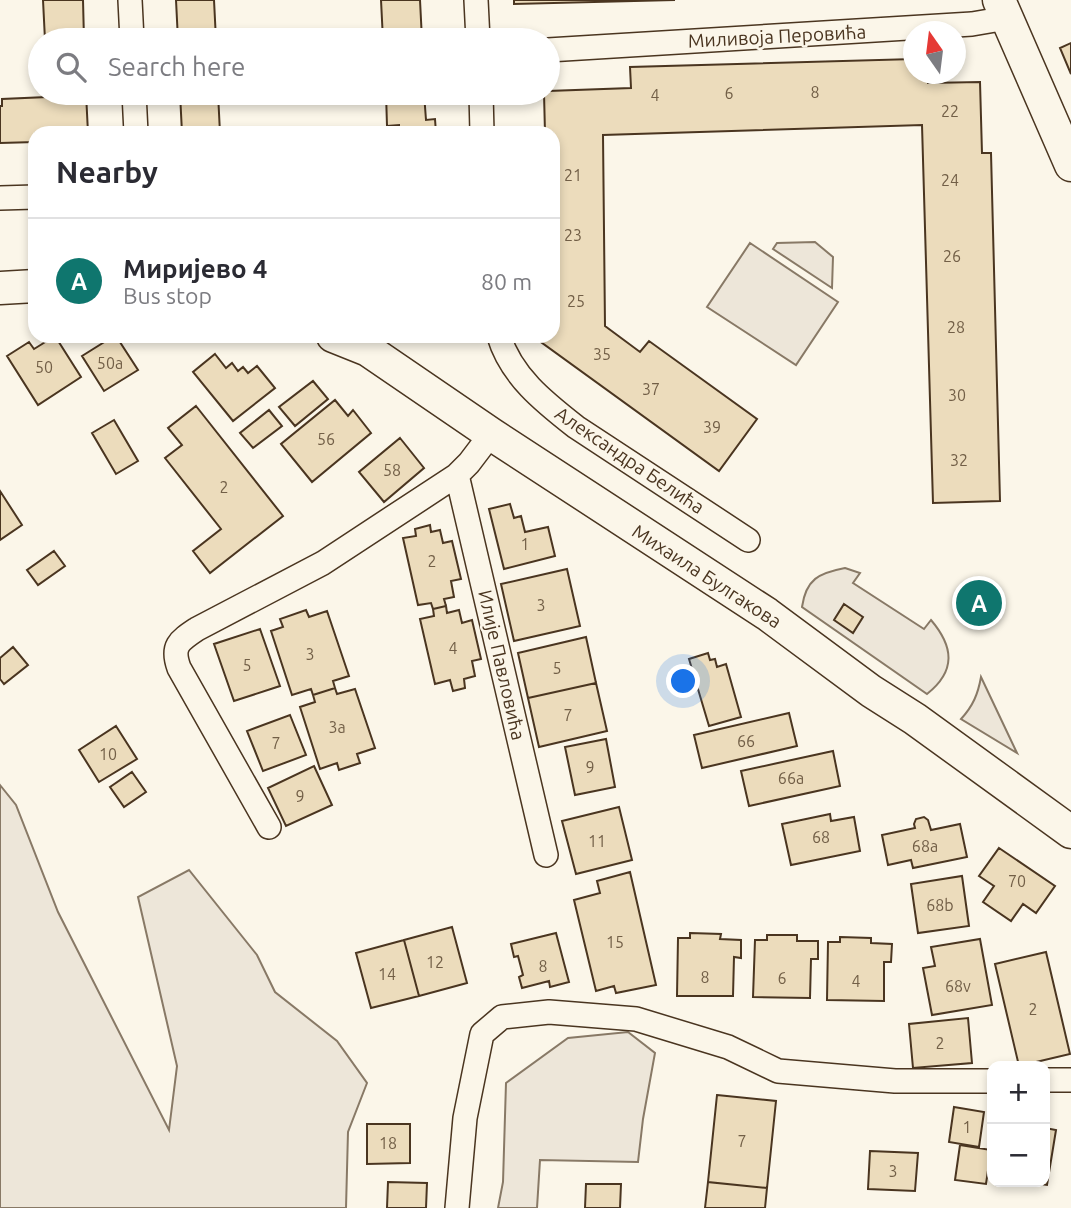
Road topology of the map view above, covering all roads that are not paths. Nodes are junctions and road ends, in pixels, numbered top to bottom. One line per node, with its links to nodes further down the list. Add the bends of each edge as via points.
1 (131, 0): 4 (street)
2 (476, 0): 5 (street)
3 (1003, 9): 6 (street, Миливоја Перовића, via 972,24); 11 (street)
4 (132, 28)
5 (477, 28)
6 (560, 49)
7 (135, 105): 9 (street)
8 (481, 105): 10 (street)
9 (136, 126)
10 (482, 126)
11 (1071, 165)
12 (28, 197): 13 (street)
13 (0, 198)
14 (28, 286): 15 (street)
15 (0, 288)
16 (350, 343): 18 (street, Михаила Булгакова, via 368,350)
17 (502, 343): 20 (street, Александра Белића, via 521,378 553,409)
18 (491, 433): 19 (street); 22 (street, Михаила Булгакова, via 767,614)
19 (457, 475): 21 (street, via 323,563 198,629 176,648 179,668); 23 (street, Илије Павловића)
20 (748, 540)
21 (269, 827)
22 (1071, 832)
23 (546, 855)
24 (987, 1080): 27 (street, via 895,1081 778,1071 728,1047 636,1019 549,1012 502,1017 482,1034 465,1118)
25 (1050, 1080): 26 (street)
26 (1071, 1080)
27 (457, 1208)

